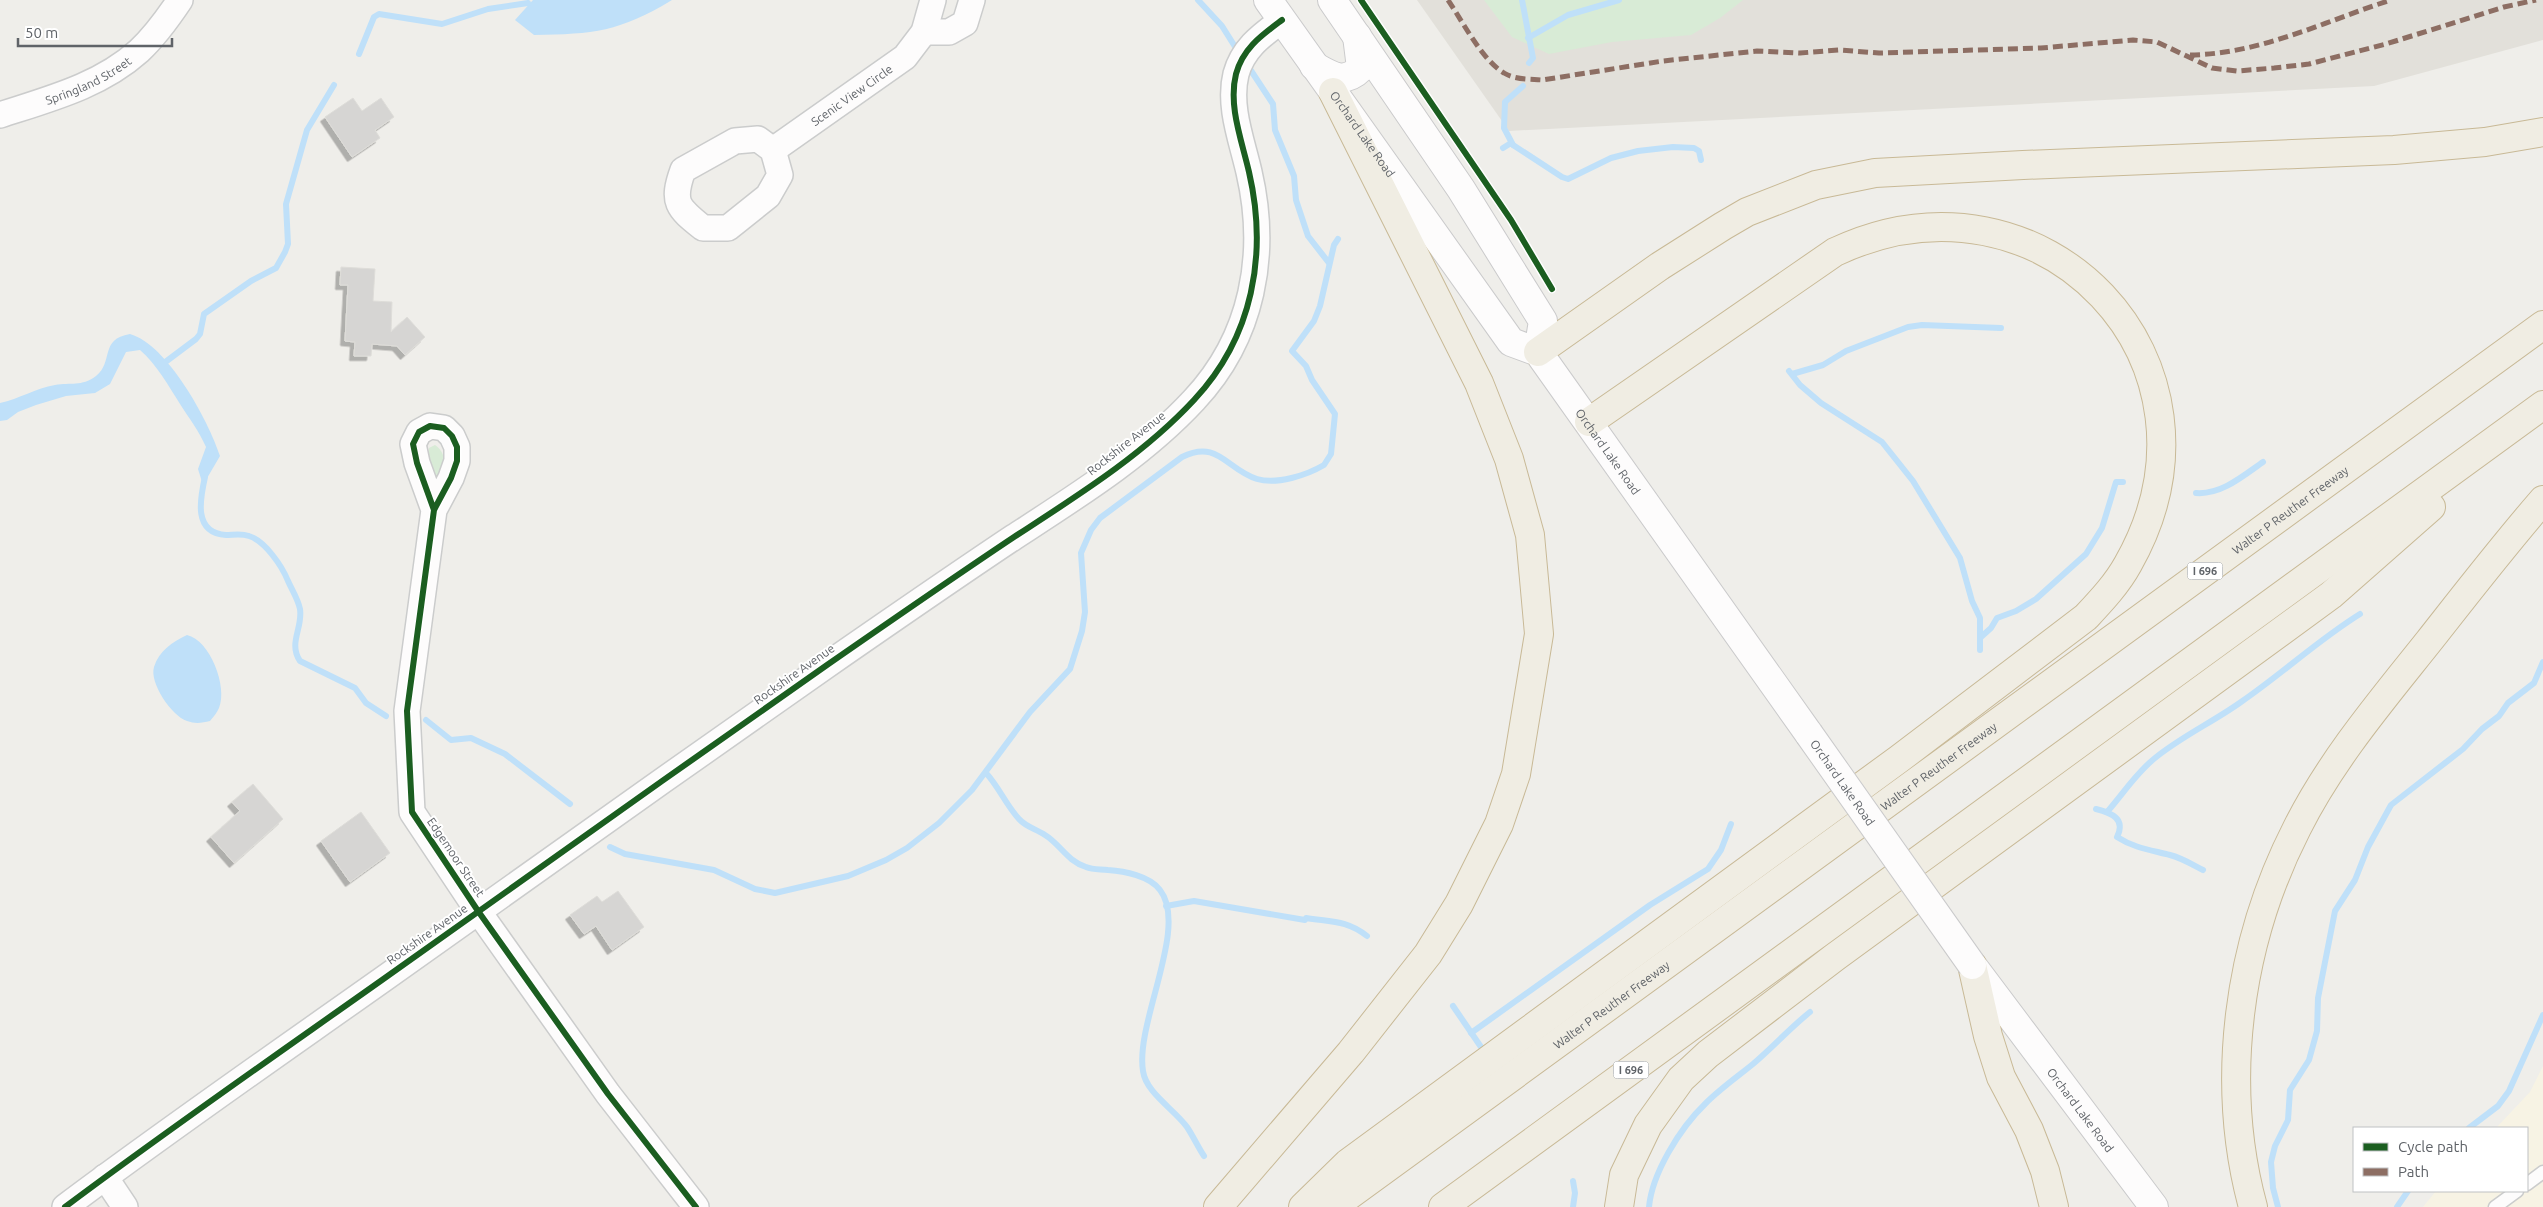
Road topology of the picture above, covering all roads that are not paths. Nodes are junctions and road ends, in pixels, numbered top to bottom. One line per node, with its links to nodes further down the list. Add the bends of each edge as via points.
1 (180, 0): 10 (street, Springland Street, via 139,51 103,76 72,91)
2 (933, 0): 6 (street, Scenic View Circle)
3 (972, 0): 6 (street, via 965,23 948,32)
4 (1332, 0): 7 (main road)
5 (1275, 10): 8 (main road, Orchard Lake Road); 19 (street, Rockshire Avenue, via 1242,58 1235,76 1236,116 1254,199 1257,251 1254,278 1237,339 1197,397 1166,429 1118,466 820,670)
6 (924, 32): 12 (street, Scenic View Circle, via 904,57)
7 (1357, 36): 8 (main road, via 1361,68 1353,76 1341,78); 14 (main road, via 1461,189 1543,321)
8 (1314, 66): 9 (main road, Orchard Lake Road)
9 (1333, 92): 14 (main road, Orchard Lake Road, via 1511,342); 28 (highway, via 1479,383 1509,460 1530,535 1539,634 1516,774 1495,832 1459,904 1428,954 1351,1052)
10 (0, 115)
11 (2543, 132): 14 (highway, via 2485,142 2394,150 1895,172 1816,185 1747,212 1723,226)
12 (773, 150)
13 (2543, 325): 30 (highway, Walter P Reuther Freeway / I 696)
14 (1538, 352): 16 (main road, Orchard Lake Road)
15 (2543, 407): 31 (highway, I 696); 32 (highway, via 2331,594 1835,957 1708,1054 1681,1079 1648,1125 1624,1175)
16 (1589, 422): 20 (main road, Orchard Lake Road, bridge); 29 (highway, via 1835,252 1896,230 1954,226 2006,236 2055,256 2086,279 2110,304 2133,337 2148,371 2159,406 2160,459 2152,508 2143,535 2110,592 2086,617 1884,770 1348,1163)
17 (2543, 500): 35 (highway, via 2354,738 2321,785 2277,871 2249,957 2236,1040 2237,1104)
18 (434, 510): 19 (street, Edgemoor Street, via 407,711 412,812)
19 (478, 911): 22 (street, Rockshire Avenue); 27 (street, Edgemoor Street, via 608,1094)
20 (1972, 965): 33 (highway, via 2001,1077 2036,1146); 34 (main road, Orchard Lake Road)
21 (2543, 1172): 23 (lane)
22 (105, 1177): 25 (street, Rockshire Avenue); 26 (street)
23 (2528, 1183)
24 (2516, 1192): 36 (lane)
25 (65, 1207)
26 (125, 1207)
27 (696, 1207)
28 (1218, 1207)
29 (1302, 1207)
30 (1333, 1207)
31 (1443, 1207)
32 (1619, 1207)
33 (2054, 1207)
34 (2154, 1207)
35 (2252, 1207)
36 (2495, 1207)

